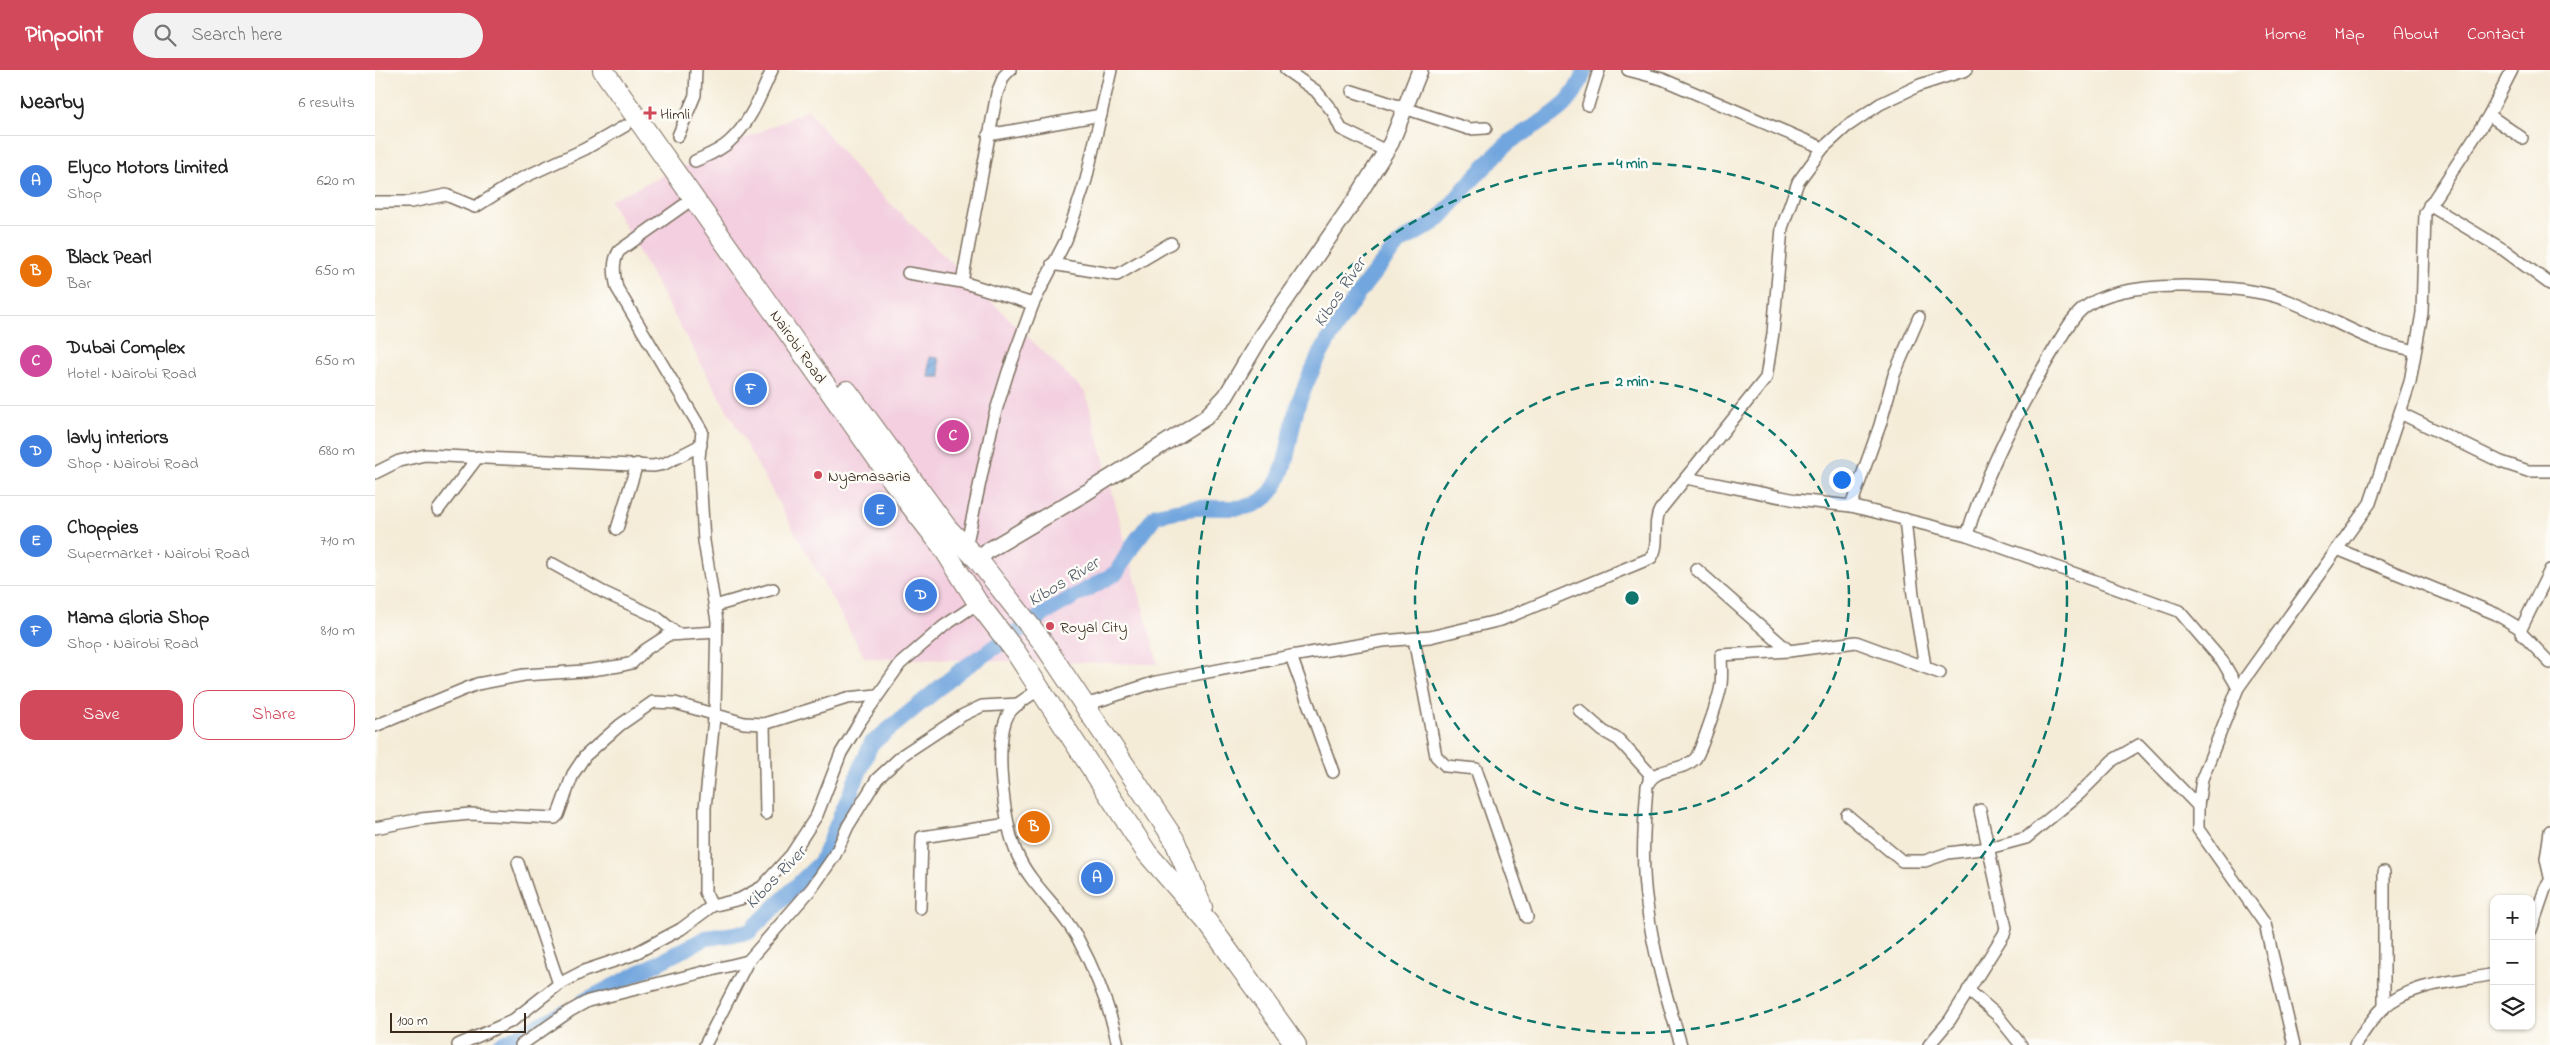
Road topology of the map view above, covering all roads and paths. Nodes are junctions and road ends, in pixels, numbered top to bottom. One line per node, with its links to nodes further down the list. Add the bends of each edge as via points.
1 (603, 70): 56 (highway, Nairobi Road, via 942,546)
2 (611, 70): 51 (highway, Nairobi Road, via 659,129 947,528)
3 (696, 70): 21 (street, via 695,95)
4 (772, 70): 25 (street, via 735,136)
5 (1010, 70): 20 (street, via 997,93)
6 (1111, 70): 16 (street)
7 (1286, 70): 24 (street, via 1316,91 1333,112 1341,129)
8 (1420, 70): 15 (main road)
9 (1599, 70): 14 (street)
10 (1628, 70): 23 (street, via 1662,78)
11 (1966, 70): 23 (street, via 1921,85 1880,104 1846,127)
12 (2512, 70): 17 (street)
13 (1352, 91): 15 (street)
14 (1588, 105)
15 (1406, 107): 19 (street, via 1469,130); 24 (main road)
16 (1101, 115): 20 (street); 30 (street, via 1086,180 1066,240)
17 (2489, 115): 22 (street); 27 (street)
18 (625, 126): 26 (street, via 585,149 512,183 475,207 446,195 411,202)
19 (1486, 128)
20 (988, 135): 32 (street)
21 (678, 136)
22 (2522, 138)
23 (1823, 148): 43 (street, via 1798,182 1784,220 1766,378)
24 (1386, 150): 51 (main road, via 1217,408 989,550)
25 (695, 162)
26 (375, 202)
27 (2429, 205): 33 (street, via 2504,250); 36 (street, via 2425,221 2422,313)
28 (685, 206): 38 (street, via 619,251 615,258 615,278 617,288 699,422)
29 (1171, 243): 30 (street, via 1117,275)
30 (1052, 264): 34 (street)
31 (908, 273): 32 (street)
32 (962, 282): 34 (street)
33 (2550, 284)
34 (1033, 304): 49 (street, via 994,417)
35 (1919, 317): 44 (street, via 1893,375 1880,425)
36 (2415, 351): 37 (street); 48 (street, via 2376,341 2275,296 2244,290 2160,286 2105,297 2085,306 2074,318 2038,376 1992,472)
37 (2400, 413): 42 (street, via 2501,462 2528,471); 50 (street, via 2369,503)
38 (701, 445): 40 (street, via 659,466); 57 (street, via 699,458 705,541)
39 (478, 456): 40 (street); 41 (street, via 425,455 399,461); 45 (street)
40 (637, 464): 47 (street)
41 (375, 472)
42 (2550, 472)
43 (1686, 478): 44 (street, via 1796,500); 61 (street, via 1656,516 1653,555 1648,560 1501,620)
44 (1851, 506): 46 (street)
45 (438, 510)
46 (1905, 519): 48 (street); 65 (street)
47 (617, 529)
48 (1967, 535): 67 (street, via 2179,611 2223,662)
49 (968, 538)
50 (2337, 549): 58 (street, via 2496,614); 67 (street)
51 (978, 560): 71 (highway, Nairobi Road, via 1041,640)
52 (553, 564): 60 (street, via 655,616)
53 (1697, 569): 62 (street)
54 (2550, 570): 58 (street)
55 (773, 590): 57 (street)
56 (978, 603): 68 (highway, Nairobi Road); 69 (street, via 911,652)
57 (715, 606): 59 (street)
58 (2521, 629): 64 (street, via 2521,633)
59 (717, 632): 60 (street); 73 (street)
60 (676, 633): 75 (street, via 660,639 632,663 584,671 524,674 477,684)
61 (1414, 639): 63 (street); 94 (street, via 1436,756 1446,766 1476,770)
62 (1789, 651): 65 (street, via 1856,642); 77 (street, via 1721,655 1720,690 1697,758 1685,766)
63 (1291, 656): 71 (street, via 1156,682); 76 (street)
64 (2550, 663)
65 (1925, 666): 66 (street)
66 (1940, 673)
67 (2238, 688): 78 (street, via 2202,779)
68 (1040, 689): 70 (street); 86 (highway, Nairobi Road)
69 (877, 695): 74 (street, via 847,698); 92 (street, via 841,753 817,815 782,866 762,887 740,899)
70 (1019, 704): 82 (street, via 1009,713 1004,725 1002,794); 97 (street, via 982,706 963,715 904,754 877,779 848,826 835,855 812,888)
71 (1083, 704): 84 (highway, Nairobi Road)
72 (1579, 710): 77 (street, via 1619,740 1650,774)
73 (715, 713): 74 (street, via 744,723); 83 (street, via 665,702 645,706 585,756 573,774 558,815 551,819 470,814); 92 (street, via 705,808 705,892)
74 (764, 724): 80 (street)
75 (375, 726)
76 (1333, 772)
77 (1649, 778): 107 (street, via 1643,851 1647,904 1662,981)
78 (2198, 806): 87 (street, via 2139,745 2113,760 2079,794 2026,838); 110 (street, via 2200,834 2265,924)
79 (1980, 810): 87 (street)
80 (766, 814)
81 (1847, 814): 87 (street, via 1903,861 1925,861 1948,853)
82 (1008, 824): 93 (street, via 922,837); 105 (street, via 1018,857 1077,937 1098,979)
83 (375, 828)
84 (1167, 828): 86 (highway); 96 (highway, Nairobi Road)
85 (2550, 831): 90 (street, via 2546,859)
86 (1141, 843): 96 (highway, Nairobi Road)
87 (1989, 848): 100 (street, via 2006,928)
88 (518, 863): 99 (street)
89 (2385, 872): 101 (street)
90 (2550, 877)
91 (2550, 881): 95 (street)
92 (712, 906): 99 (street, via 681,928 632,955 584,971)
93 (920, 908)
94 (1527, 917)
95 (2535, 918)
96 (1208, 923): 106 (highway)
97 (749, 960): 103 (street, via 588,1001); 104 (street)
98 (2490, 975): 101 (street, via 2445,982 2405,994)
99 (559, 984): 102 (street, via 512,1021)
100 (1968, 990): 108 (street, via 1950,1020); 109 (street, via 1997,1015)
101 (2384, 1008): 111 (street)
102 (458, 1045)
103 (521, 1045)
104 (705, 1045)
105 (1117, 1045)
106 (1296, 1045)
107 (1681, 1045)
108 (1929, 1045)
109 (2021, 1045)
110 (2294, 1045)
111 (2355, 1045)

